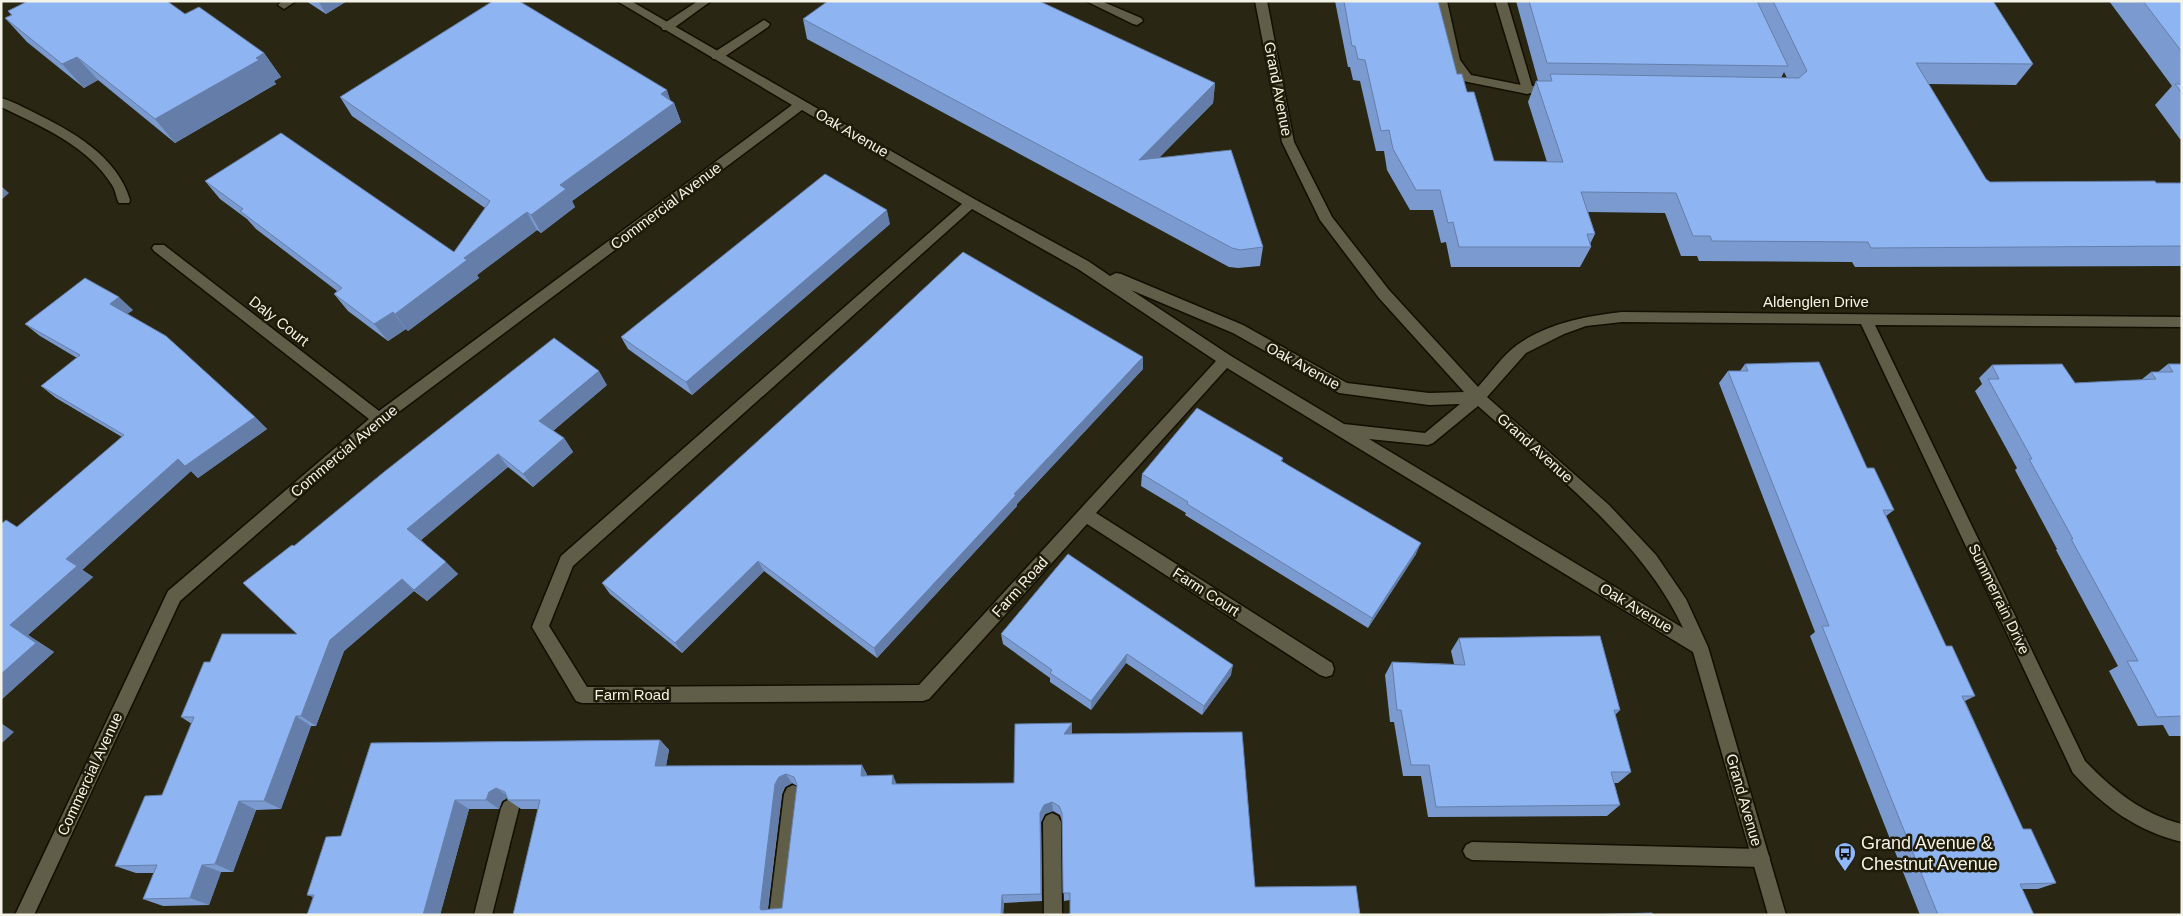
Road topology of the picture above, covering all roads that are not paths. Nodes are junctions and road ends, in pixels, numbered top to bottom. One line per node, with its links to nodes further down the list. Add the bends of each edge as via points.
1 (622, 1): 9 (street, Oak Avenue)
2 (706, 1): 9 (street)
3 (1091, 1): 7 (street)
4 (1262, 1): 22 (street, Grand Avenue, via 1288,142 1327,220 1384,294)
5 (1441, 1): 11 (street, via 1454,61 1467,78)
6 (1501, 1): 11 (street)
7 (1137, 21)
8 (764, 24): 10 (street)
9 (667, 27): 10 (street, Oak Avenue)
10 (717, 56): 14 (street, Oak Avenue)
11 (1527, 90): 12 (street)
12 (1567, 91)
13 (1, 102): 15 (street, via 72,139 119,183)
14 (802, 104): 16 (street, Oak Avenue); 23 (street, Commercial Avenue)
15 (124, 200)
16 (971, 203): 18 (street, Oak Avenue); 25 (street, Farm Road, via 567,561 540,626 582,695 923,693)
17 (159, 248): 23 (street, Daly Court)
18 (1083, 265): 21 (street, Oak Avenue); 22 (street, Oak Avenue, via 1238,330 1344,389 1429,399)
19 (1865, 319): 20 (street, Aldenglen Drive); 22 (street, Aldenglen Drive, via 1622,317 1586,321 1521,349); 31 (street, Summerrain Drive, via 2079,767 2101,791 2132,815)
20 (2182, 322)
21 (1226, 360): 24 (street, Oak Avenue); 25 (street, Farm Road)
22 (1478, 397): 24 (street, Oak Avenue, via 1428,439); 26 (street, Grand Avenue, via 1604,510 1650,560 1680,604)
23 (379, 420): 34 (street, Commercial Avenue, via 174,596)
24 (1341, 430): 26 (street, Oak Avenue)
25 (1086, 515): 27 (street, Farm Court)
26 (1700, 647): 33 (street, Grand Avenue)
27 (1326, 670)
28 (793, 794): 36 (street)
29 (510, 808): 35 (street)
30 (1052, 822): 37 (street)
31 (2182, 833)
32 (1472, 851): 33 (street)
33 (1761, 858): 38 (street, Grand Avenue)
34 (24, 915)
35 (483, 915)
36 (778, 915)
37 (1053, 915)
38 (1777, 915)

